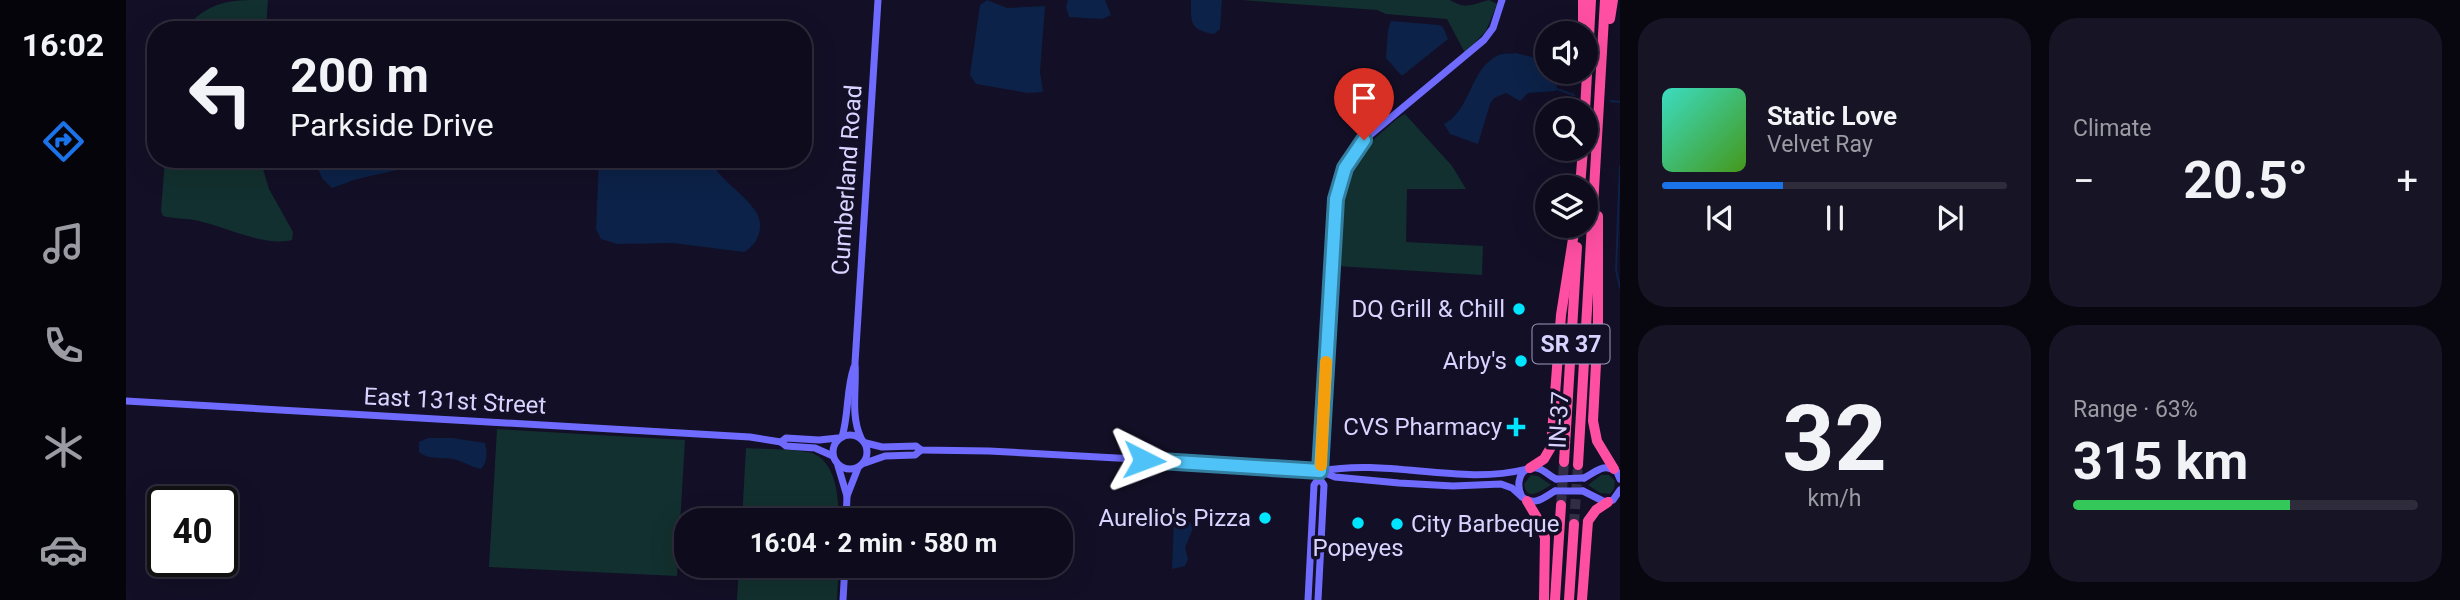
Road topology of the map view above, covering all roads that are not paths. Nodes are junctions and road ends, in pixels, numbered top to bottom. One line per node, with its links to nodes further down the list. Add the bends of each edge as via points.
1 (878, 0): 15 (street, Cumberland Road)
2 (1502, 0): 28 (street, via 1484,40 1364,140 1342,177 1335,209)
3 (1583, 0): 7 (highway)
4 (1591, 0): 9 (highway)
5 (1605, 0): 8 (highway, IN-37 / SR 37)
6 (1613, 0): 8 (highway)
7 (1583, 21)
8 (1600, 85): 10 (highway, IN-37 / SR 37)
9 (1586, 98)
10 (1598, 122)
11 (1596, 161): 24 (highway, IN-37 / SR 37)
12 (1596, 161): 27 (highway, via 1598,326 1592,421 1597,441)
13 (1574, 238): 26 (highway, via 1560,315 1552,444 1546,456)
14 (1575, 238): 22 (highway, IN-37 / SR 37)
15 (855, 363): 17 (street, Cumberland Road); 18 (street, Cumberland Road, via 854,412)
16 (126, 401): 19 (street, East 131st Street)
17 (841, 438): 18 (street, via 853,435); 19 (street, East 131st Street, via 786,438); 21 (street)
18 (864, 441): 20 (street); 25 (street, via 868,452)
19 (781, 442): 21 (street, East 131st Street)
20 (920, 450): 25 (street, via 915,455 885,456); 28 (street)
21 (833, 456): 23 (street)
22 (1564, 462)
23 (838, 464): 25 (street, via 846,469); 30 (street)
24 (1578, 465)
25 (860, 466): 30 (street)
26 (1529, 468): 27 (street, bridge, via 1556,479 1584,478 1600,468); 28 (street, via 1496,474 1356,468); 31 (street, via 1519,481)
27 (1618, 474)
28 (1320, 475): 31 (street, via 1453,486 1501,484); 38 (street, via 1314,485); 39 (street, via 1324,485)
29 (1620, 490): 32 (street)
30 (847, 496): 34 (street)
31 (1525, 499): 32 (street, bridge, via 1539,501 1555,491 1583,491 1598,500); 40 (highway, via 1545,538)
32 (1614, 500): 43 (highway, via 1593,512 1588,521)
33 (1561, 505): 41 (highway)
34 (846, 508)
35 (1574, 524): 42 (highway)
36 (844, 578): 37 (street)
37 (843, 600)
38 (1308, 600)
39 (1318, 600)
40 (1544, 600)
41 (1555, 600)
42 (1569, 600)
43 (1581, 600)

